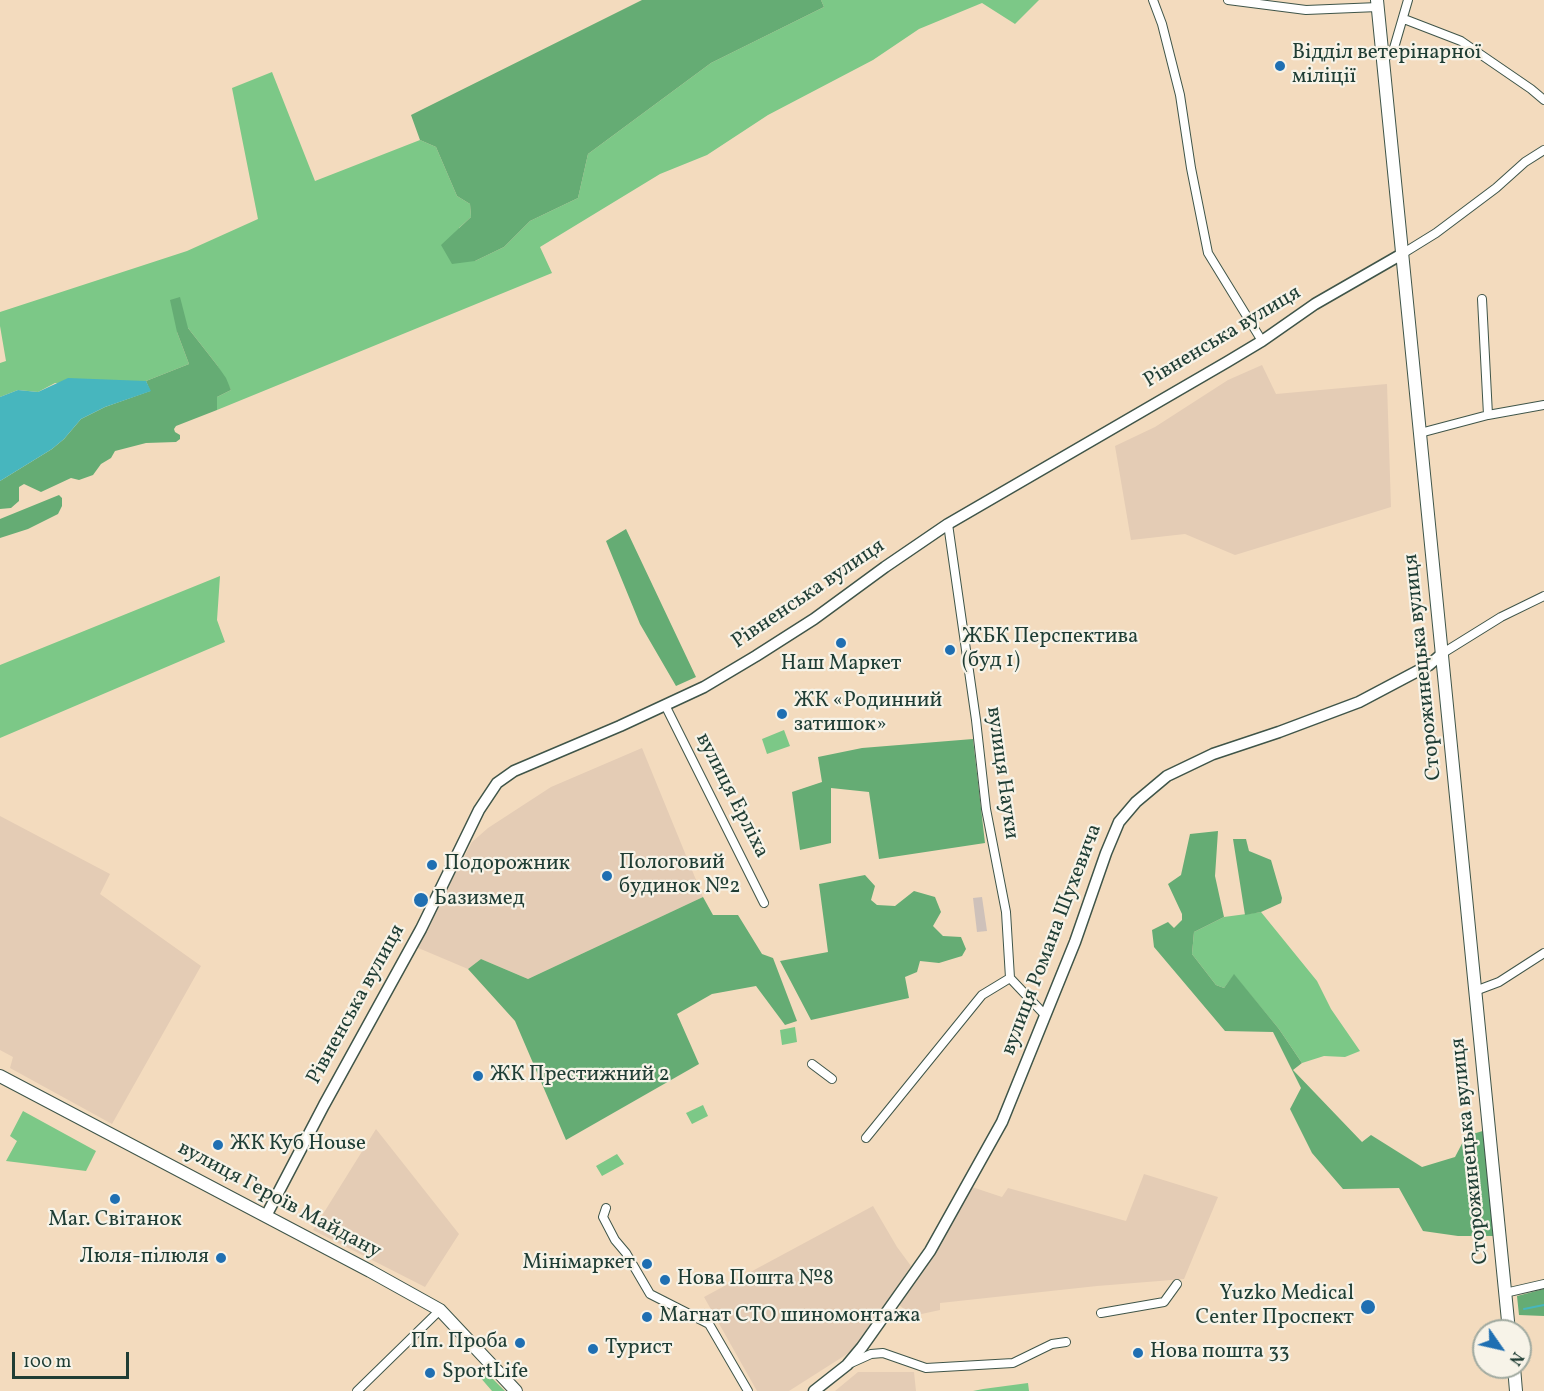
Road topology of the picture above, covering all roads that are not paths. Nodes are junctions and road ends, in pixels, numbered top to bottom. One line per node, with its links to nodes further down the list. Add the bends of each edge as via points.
1 (1153, 0): 11 (street, via 1180,95 1208,253)
2 (1228, 0): 4 (street, via 1306,10)
3 (1408, 0): 5 (street)
4 (1377, 4): 6 (main road, Сторожинецька вулиця)
5 (1404, 19): 6 (street, via 1394,48); 7 (street, via 1461,41)
6 (1383, 57): 9 (main road, Сторожинецька вулиця)
7 (1544, 100)
8 (1544, 150): 9 (street, Рівненська вулиця, via 1436,233)
9 (1402, 254): 11 (street, Рівненська вулиця, via 1315,304); 14 (main road, Сторожинецька вулиця)
10 (1482, 298): 13 (street)
11 (1262, 341): 15 (street, Рівненська вулиця)
12 (1544, 405): 13 (street)
13 (1488, 415): 14 (street)
14 (1420, 434): 17 (main road, Сторожинецька вулиця)
15 (948, 524): 18 (street, Рівненська вулиця, via 756,657); 21 (street, вулиця Науки, via 986,809 1006,912)
16 (1544, 596): 17 (street, вулиця Романа Шухевича)
17 (1443, 653): 22 (main road, Сторожинецька вулиця); 23 (street, вулиця Романа Шухевича, via 1429,665 1359,702 1213,754 1167,776 1136,802 1119,822)
18 (665, 705): 19 (street, вулиця Ерліха); 29 (street, Рівненська вулиця, via 514,771 497,783 479,810 421,929)
19 (764, 903)
20 (1544, 953): 22 (street, via 1499,982)
21 (1010, 978): 23 (street); 27 (street, via 982,995)
22 (1475, 991): 32 (main road, Сторожинецька вулиця)
23 (1045, 1015): 37 (street, вулиця Романа Шухевича, via 1002,1122 972,1177 930,1251)
24 (812, 1064): 26 (street)
25 (0, 1076): 29 (main road, вулиця Героїв Майдану)
26 (832, 1079)
27 (866, 1138)
28 (606, 1208): 40 (street, via 603,1217 650,1294 709,1324)
29 (266, 1216): 33 (main road, вулиця Героїв Майдану)
30 (1177, 1284): 34 (street, via 1164,1302)
31 (1544, 1284): 32 (street)
32 (1505, 1293): 35 (main road, Сторожинецька вулиця)
33 (440, 1310): 38 (street); 39 (main road, вулиця Героїв Майдану)
34 (1101, 1313)
35 (1508, 1319)
36 (1066, 1342): 37 (street, via 1052,1344 1013,1363 926,1368 883,1353)
37 (847, 1365): 41 (street, вулиця Романа Шухевича)
38 (357, 1391)
39 (516, 1391)
40 (748, 1391)
41 (814, 1391)

